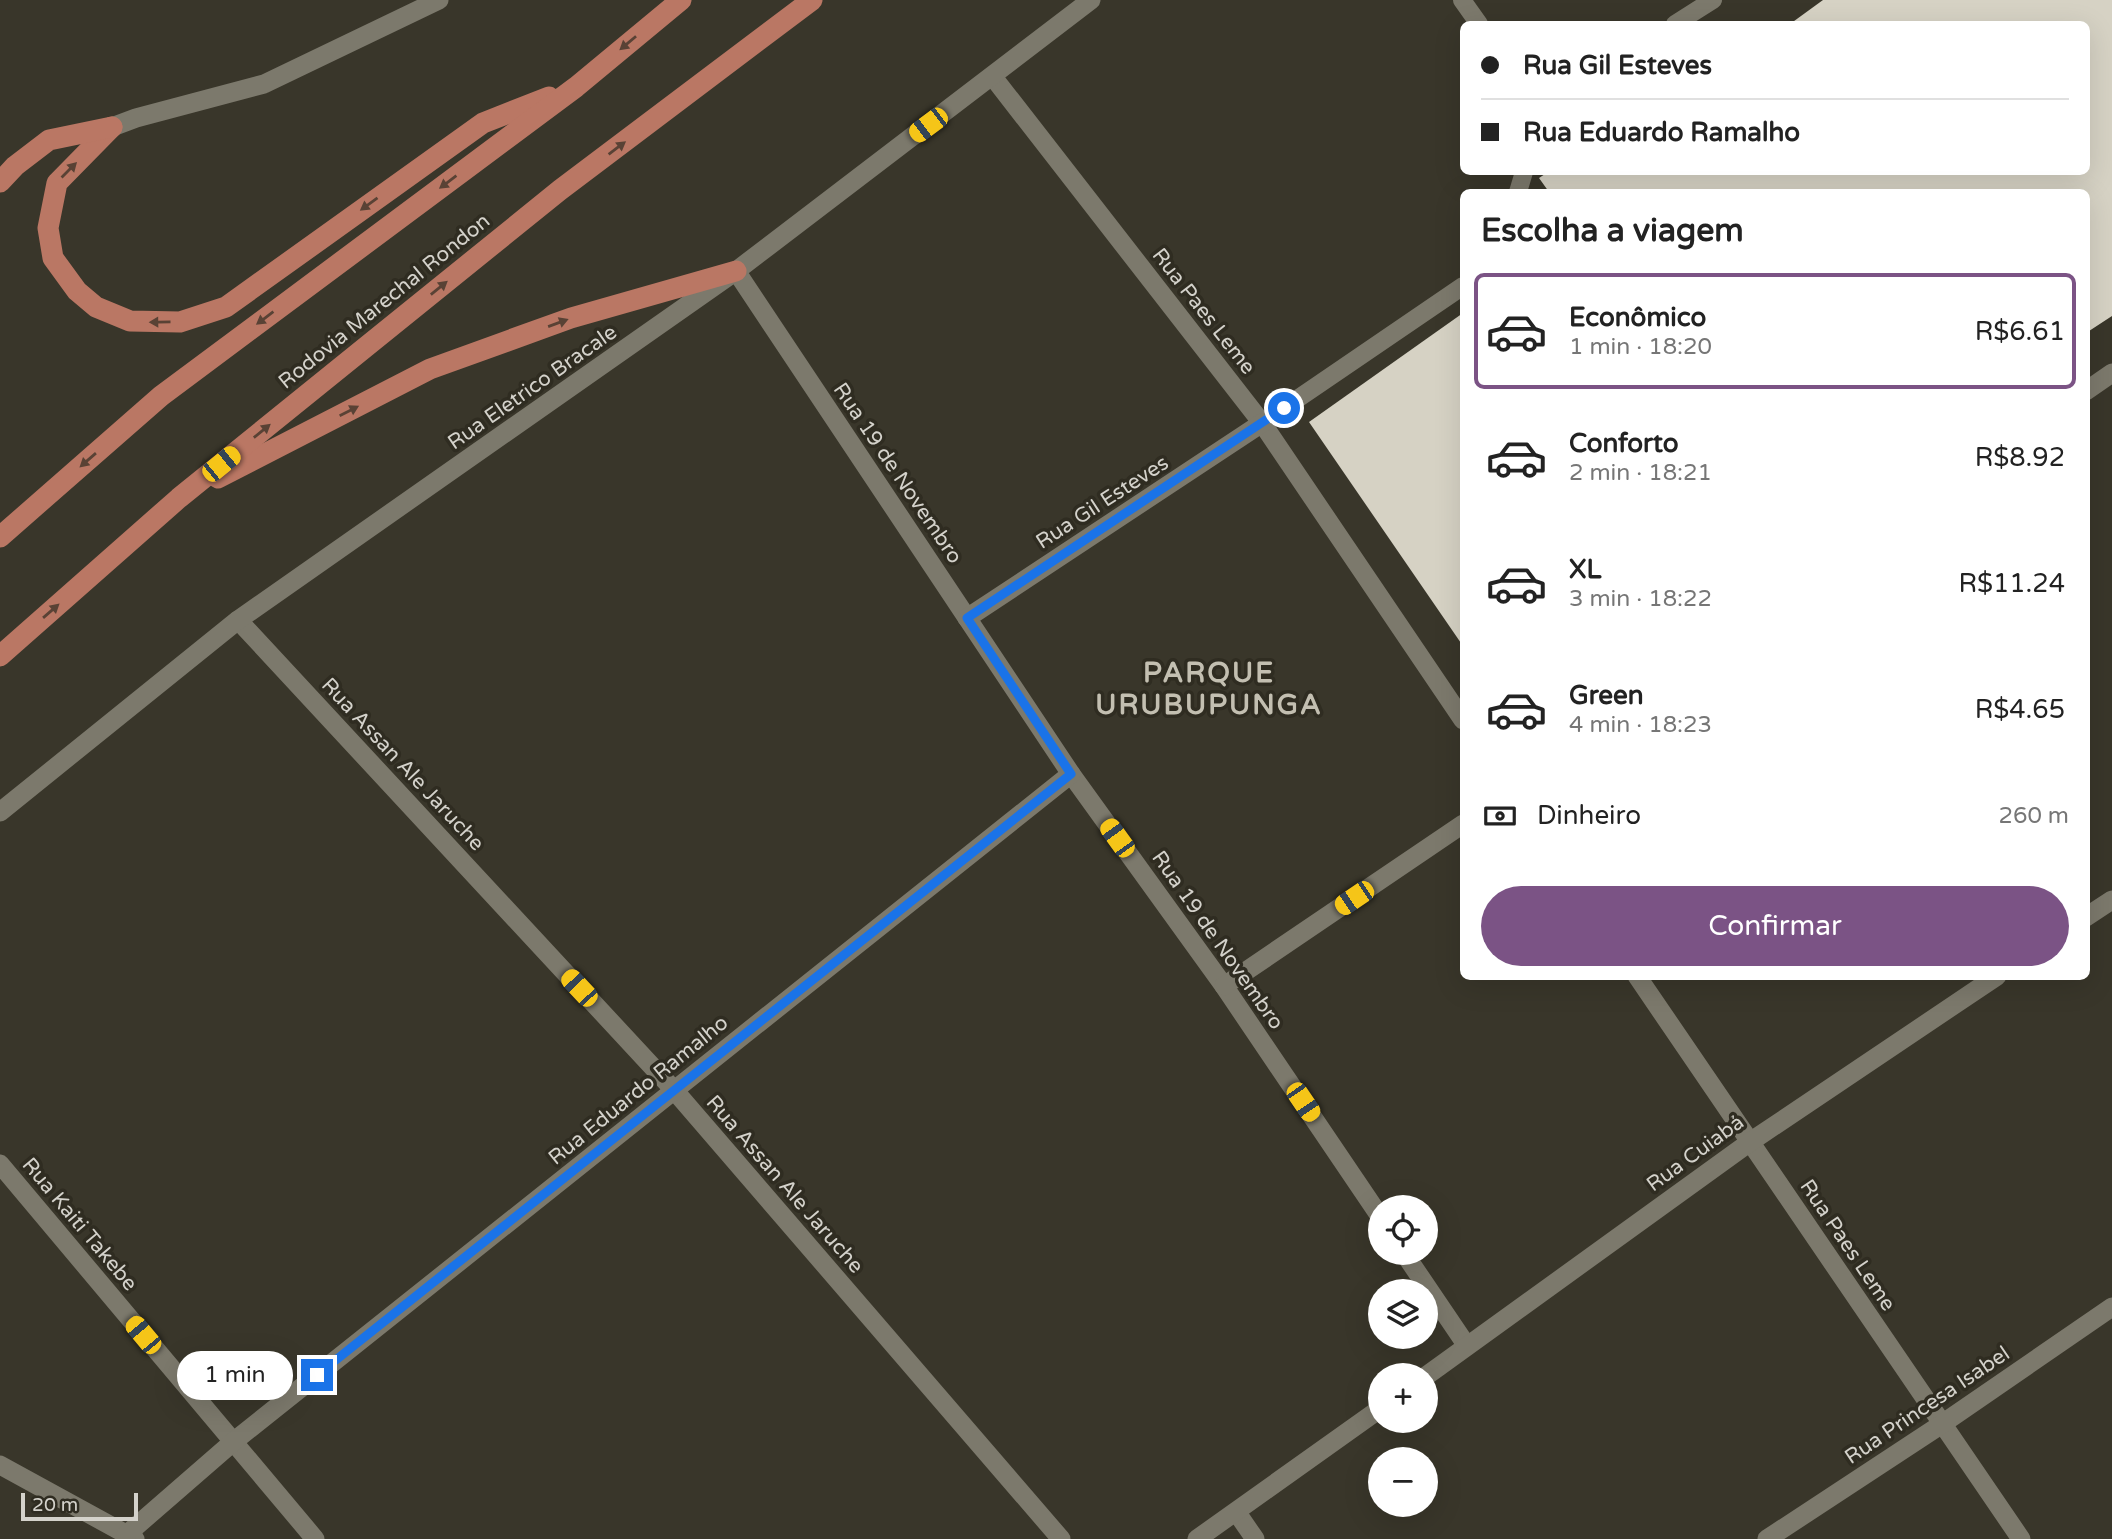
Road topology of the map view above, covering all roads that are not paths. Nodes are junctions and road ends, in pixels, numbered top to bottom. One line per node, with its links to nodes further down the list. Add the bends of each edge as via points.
1 (681, 0): 10 (highway, one-way to 10)
2 (812, 0): 18 (highway, Rodovia Marechal Rondon, one-way to 2, via 559,191)
3 (1091, 0): 9 (street, Rua Eletrico Bracale)
4 (1462, 0): 7 (lane)
5 (1713, 0): 8 (lane)
6 (424, 3): 11 (street, via 264,83)
7 (1477, 21)
8 (1680, 21)
9 (993, 77): 13 (street, Rua Eletrico Bracale); 17 (street, Rua Paes Leme)
10 (576, 86): 11 (highway, one-way to 11, via 483,123 226,307 180,322 130,321 96,307 77,291 53,258 48,229 57,183); 19 (highway, one-way to 19, via 161,396)
11 (112, 127): 12 (highway, via 49,140)
12 (0, 182)
13 (736, 271): 18 (highway, one-way to 13, via 430,369 571,318); 20 (street, Rua 19 de Novembro); 21 (street, Rua Eletrico Bracale)
14 (1460, 288): 17 (lane)
15 (2112, 373): 16 (street)
16 (2090, 388)
17 (1262, 423): 20 (street, Rua Gil Esteves); 23 (street, Rua Paes Leme)
18 (179, 498): 22 (highway, Rodovia Marechal Rondon, one-way to 18)
19 (0, 537)
20 (967, 618): 24 (street, Rua 19 de Novembro)
21 (238, 620): 25 (street, Rua Eletrico Bracale); 32 (street, Rua Assan Ale Jaruche)
22 (0, 656)
23 (1460, 716)
24 (1071, 774): 31 (street, Rua 19 de Novembro); 32 (street, Rua Eduardo Ramalho)
25 (0, 812)
26 (1460, 826): 31 (street)
27 (2112, 900): 28 (street)
28 (2090, 915)
29 (1640, 980): 33 (street, Rua Paes Leme)
30 (1991, 980): 33 (street, Rua Cuiabá)
31 (1224, 986): 35 (street, Rua 19 de Novembro)
32 (674, 1090): 42 (street, Rua Eduardo Ramalho); 47 (street, Rua Assan Ale Jaruche)
33 (1749, 1142): 38 (street, Rua Cuiabá); 41 (street, Rua Paes Leme)
34 (0, 1164): 42 (street, Rua Kaiti Takebe)
35 (1368, 1199)
36 (1413, 1265): 38 (street)
37 (2112, 1307): 41 (street, Rua Princesa Isabel)
38 (1467, 1346): 39 (street, Rua Cuiabá)
39 (1438, 1367)
40 (1368, 1417): 44 (street)
41 (1942, 1424): 50 (street, Rua Princesa Isabel); 51 (street, Rua Paes Leme)
42 (233, 1442): 45 (street, Rua Eduardo Ramalho); 46 (street, Rua Kaiti Takebe)
43 (0, 1465): 45 (street)
44 (1237, 1513): 48 (street); 49 (street)
45 (131, 1537)
46 (315, 1539)
47 (1061, 1539)
48 (1197, 1539)
49 (1255, 1539)
50 (1767, 1539)
51 (2021, 1539)

